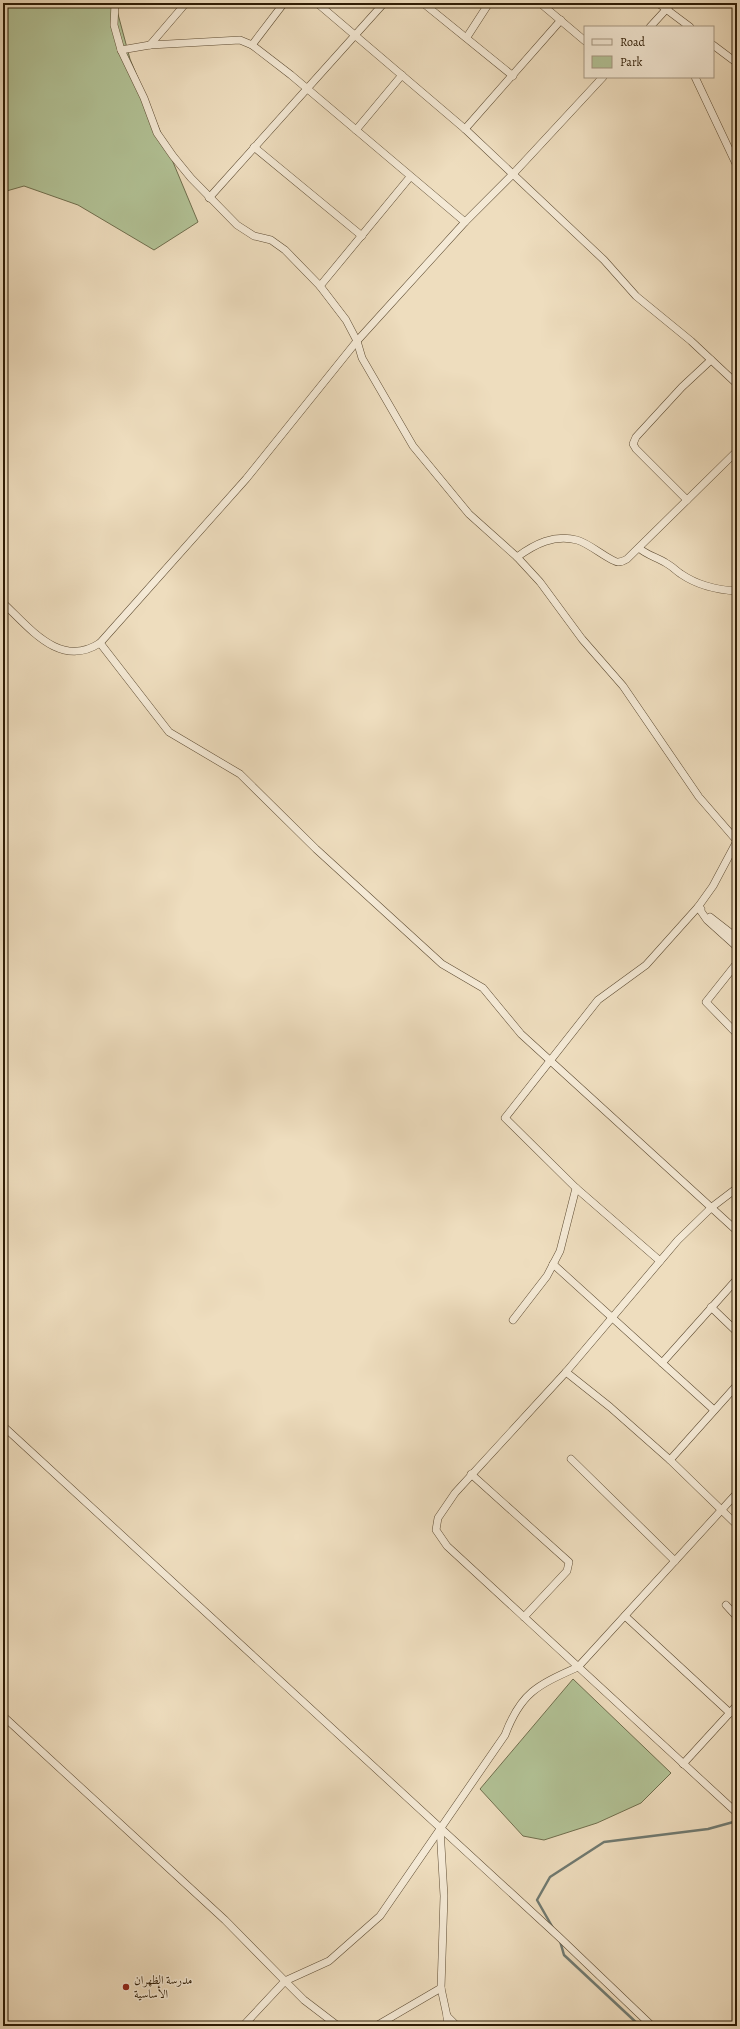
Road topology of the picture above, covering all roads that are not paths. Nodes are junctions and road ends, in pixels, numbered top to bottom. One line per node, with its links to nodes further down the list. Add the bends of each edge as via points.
1 (114, 3): 21 (street, via 114,25)
2 (186, 3): 19 (street)
3 (284, 3): 18 (street)
4 (317, 3): 15 (street)
5 (384, 3): 15 (street)
6 (423, 3): 16 (street)
7 (489, 3): 16 (street)
8 (540, 3): 12 (street)
9 (658, 3): 11 (street)
10 (672, 3): 11 (street)
11 (666, 9): 13 (street); 14 (street)
12 (561, 20): 17 (street); 24 (street)
13 (653, 26)
14 (689, 26)
15 (356, 36): 23 (street); 27 (street)
16 (467, 37): 24 (street)
17 (584, 40)
18 (252, 44): 19 (street, via 240,40); 27 (street)
19 (150, 45): 21 (street)
20 (714, 46): 22 (street)
21 (121, 50): 34 (street, via 144,98 157,133)
22 (737, 63)
23 (402, 75): 28 (street); 29 (street)
24 (513, 76): 28 (street)
25 (602, 78): 32 (street)
26 (695, 78): 31 (street)
27 (307, 89): 29 (street); 30 (street)
28 (465, 129): 32 (street)
29 (356, 130): 33 (street)
30 (254, 147): 34 (street); 36 (street)
31 (736, 163)
32 (513, 174): 35 (street); 39 (street, via 604,260 636,296)
33 (410, 177): 35 (street); 36 (street)
34 (209, 198): 37 (street, via 248,233 271,240 285,250)
35 (465, 222): 38 (street)
36 (362, 236): 37 (street)
37 (320, 286): 38 (street, via 346,320)
38 (357, 341): 44 (street, via 362,358 413,446 469,514); 47 (street, via 246,479)
39 (711, 360): 40 (street); 42 (street, via 682,387 636,437 633,444)
40 (737, 384)
41 (737, 451): 42 (street)
42 (687, 500): 43 (street)
43 (639, 548): 44 (street, via 627,560 619,563 585,544 564,539 548,540 534,545); 45 (street, via 651,557 666,562 681,575 699,583)
44 (517, 557): 48 (street, via 623,686 699,797)
45 (737, 591)
46 (3, 603): 47 (street, via 37,635 55,647 82,651)
47 (100, 643): 54 (street, via 169,732 240,774 316,849 442,964 483,988 521,1034)
48 (737, 841): 49 (street, via 713,886)
49 (698, 907): 50 (street); 51 (street, via 707,920); 54 (street, via 646,965 598,1000)
50 (737, 938)
51 (737, 947)
52 (737, 963): 53 (street, via 706,1002)
53 (737, 1034)
54 (551, 1061): 55 (street, via 505,1118); 57 (street)
55 (576, 1188): 59 (street); 60 (street, via 560,1251)
56 (737, 1188): 57 (street)
57 (712, 1207): 58 (street); 59 (street)
58 (737, 1231)
59 (660, 1261): 63 (street)
60 (553, 1264): 63 (street); 64 (street, via 547,1276)
61 (737, 1279): 62 (street)
62 (711, 1307): 65 (street); 66 (street)
63 (612, 1317): 66 (street); 67 (street)
64 (513, 1320)
65 (737, 1332)
66 (662, 1362): 69 (street)
67 (566, 1372): 72 (street); 73 (street)
68 (737, 1385): 69 (street)
69 (714, 1410): 72 (street)
70 (3, 1426): 88 (street)
71 (572, 1460): 77 (street)
72 (670, 1460): 75 (street)
73 (471, 1474): 80 (street, via 443,1508 436,1530 447,1546); 80 (street, via 568,1562 567,1571)
74 (737, 1493): 75 (street)
75 (721, 1511): 76 (street); 77 (street)
76 (737, 1525)
77 (675, 1561): 79 (street)
78 (726, 1605): 81 (street)
79 (625, 1616): 82 (street); 84 (street)
80 (524, 1617): 82 (street)
81 (737, 1617)
82 (578, 1667): 86 (street); 88 (street, via 543,1682 520,1702 505,1735)
83 (737, 1705): 84 (street)
84 (730, 1713): 86 (street)
85 (3, 1716): 89 (street, via 225,1920)
86 (683, 1764): 87 (street)
87 (737, 1813)
88 (440, 1828): 89 (street, via 380,1916 329,1961); 90 (street, via 444,1896); 97 (street)
89 (285, 1981): 92 (street); 93 (street, via 304,2000)
90 (441, 1988): 91 (street); 94 (street)
91 (447, 2016): 95 (street); 96 (street)
92 (243, 2026)
93 (338, 2026)
94 (376, 2026)
95 (447, 2026)
96 (456, 2026)
97 (652, 2026)

